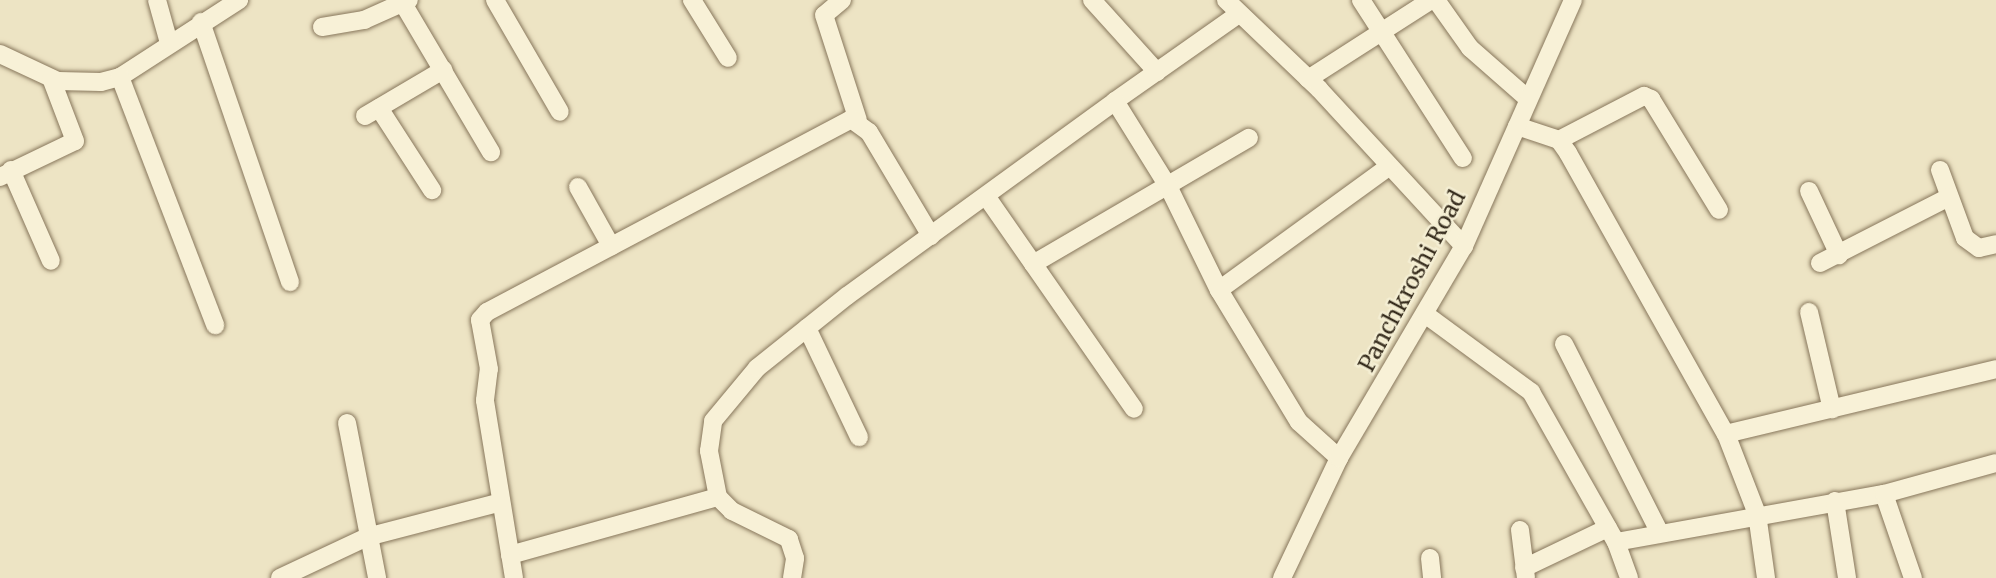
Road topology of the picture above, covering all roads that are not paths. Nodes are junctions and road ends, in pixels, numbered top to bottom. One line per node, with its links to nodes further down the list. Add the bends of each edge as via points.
1 (157, 0): 16 (street)
2 (239, 0): 13 (street)
3 (495, 0): 26 (street)
4 (692, 0): 18 (street)
5 (842, 0): 27 (street, via 824,15)
6 (1092, 0): 20 (street)
7 (1226, 0): 12 (street)
8 (1361, 0): 15 (street)
9 (1434, 0): 15 (street); 24 (street, via 1470,48)
10 (404, 1): 14 (street, via 364,20); 19 (street)
11 (1571, 1): 24 (street, Panchkroshi Road)
12 (1239, 14): 20 (street); 23 (street)
13 (201, 22): 16 (street); 51 (street)
14 (322, 27)
15 (1381, 29): 23 (street); 32 (street)
16 (169, 43): 21 (street)
17 (0, 54): 22 (street)
18 (728, 58)
19 (443, 70): 31 (street); 38 (street, via 372,112)
20 (1157, 72): 25 (street)
21 (120, 77): 22 (street, via 82,84); 55 (street)
22 (51, 78): 35 (street, via 75,141)
23 (1308, 79): 33 (street)
24 (1528, 99): 28 (street, Panchkroshi Road)
25 (1115, 101): 36 (street); 40 (street)
26 (560, 113)
27 (858, 121): 43 (street); 45 (street, via 831,127)
28 (1517, 126): 30 (street); 46 (street, Panchkroshi Road)
29 (1249, 138): 36 (street)
30 (1559, 140): 42 (street, via 1644,96 1651,99); 62 (street)
31 (491, 152)
32 (1463, 158)
33 (1388, 167): 46 (street); 52 (street)
34 (1940, 170): 41 (street)
35 (6, 174): 48 (street)
36 (1168, 186): 50 (street); 52 (street)
37 (578, 187): 45 (street)
38 (432, 190)
39 (1809, 191): 47 (street)
40 (986, 196): 43 (street); 50 (street)
41 (1949, 197): 44 (street, via 1972,246); 47 (street)
42 (1719, 210)
43 (931, 236): 56 (street)
44 (1996, 244)
45 (611, 246): 69 (street, via 487,312 480,320 489,369 485,400)
46 (1464, 246): 54 (street, Panchkroshi Road)
47 (1839, 255): 49 (street)
48 (51, 261)
49 (1820, 263)
50 (1033, 264): 59 (street)
51 (290, 282)
52 (1219, 290): 64 (street, via 1299,422)
53 (1809, 312): 60 (street)
54 (1425, 314): 64 (street, Panchkroshi Road); 73 (street, via 1531,393)
55 (215, 325)
56 (807, 328): 63 (street); 67 (street, via 757,368 713,421 709,452)
57 (1564, 344): 72 (street)
58 (1996, 369): 60 (street)
59 (1134, 409)
60 (1832, 409): 62 (street)
61 (347, 423): 74 (street)
62 (1726, 434): 70 (street)
63 (859, 437)
64 (1339, 458): 82 (street, Panchkroshi Road)
65 (1996, 463): 66 (street)
66 (1884, 494): 68 (street); 87 (street)
67 (718, 497): 75 (street); 81 (street, via 732,511 789,539 795,558)
68 (1836, 501): 70 (street); 86 (street)
69 (501, 502): 74 (street); 75 (street)
70 (1757, 514): 72 (street); 85 (street)
71 (1520, 530): 77 (street)
72 (1660, 533): 73 (street)
73 (1612, 535): 77 (street); 84 (street)
74 (367, 537): 78 (street); 79 (street)
75 (510, 555): 80 (street)
76 (1430, 558): 83 (street)
77 (1525, 573)
78 (280, 578)
79 (377, 578)
80 (514, 578)
81 (792, 578)
82 (1282, 578)
83 (1432, 578)
84 (1629, 578)
85 (1766, 578)
86 (1847, 578)
87 (1913, 578)

